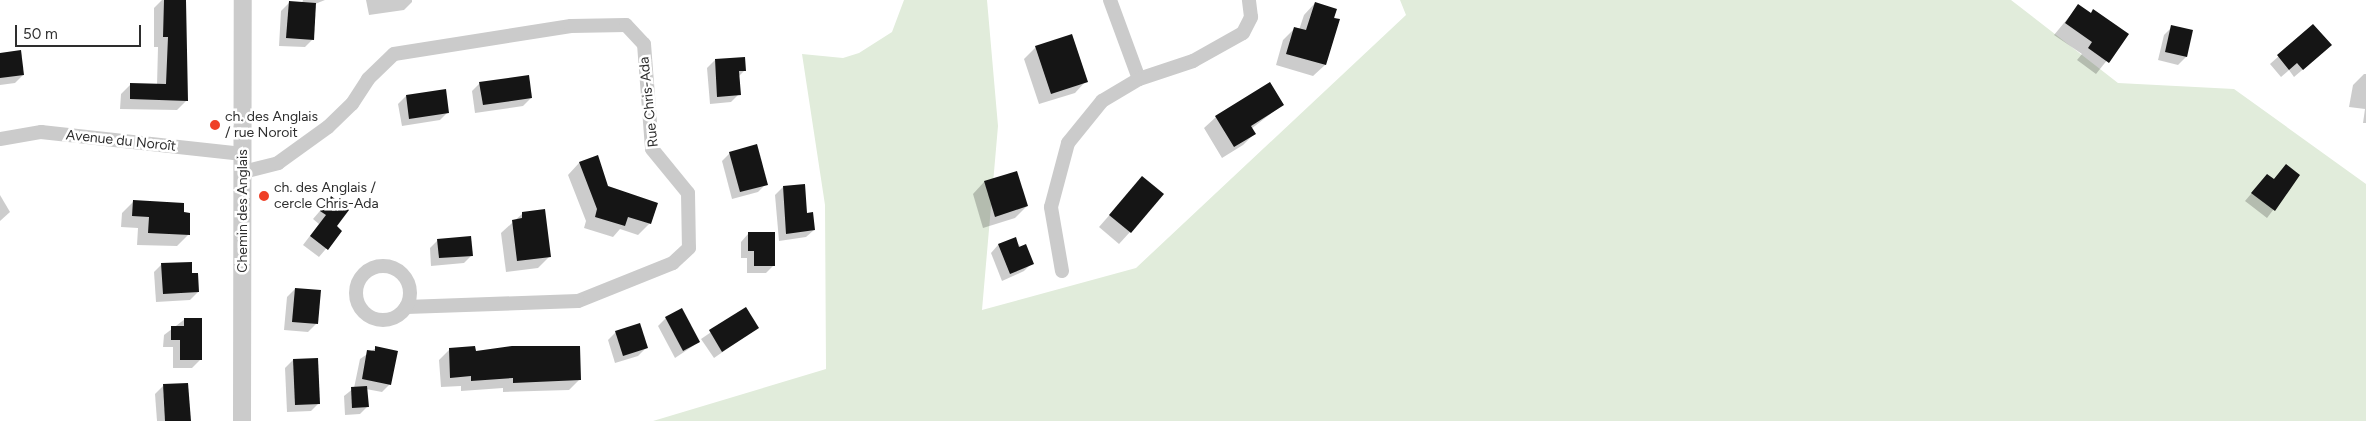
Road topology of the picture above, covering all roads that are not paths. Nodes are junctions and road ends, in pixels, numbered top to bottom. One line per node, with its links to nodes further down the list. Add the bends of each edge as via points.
1 (243, 0): 6 (street, Chemin des Anglais)
2 (1110, 0): 4 (street)
3 (1249, 0): 4 (street, via 1250,17 1243,33 1193,61)
4 (1139, 79): 8 (street, via 1102,101 1068,143 1051,207)
5 (0, 139): 6 (street, Avenue du Noroît, via 41,132)
6 (243, 154): 7 (street, Chemin des Anglais)
7 (243, 172): 9 (street, Rue Chris-Ada, via 278,164 328,127 352,104 368,79 394,54 571,26 626,25 644,44 652,150 688,193 689,248 673,263 578,301); 10 (street, Chemin des Anglais)
8 (1062, 271)
9 (406, 307)
10 (242, 421)

